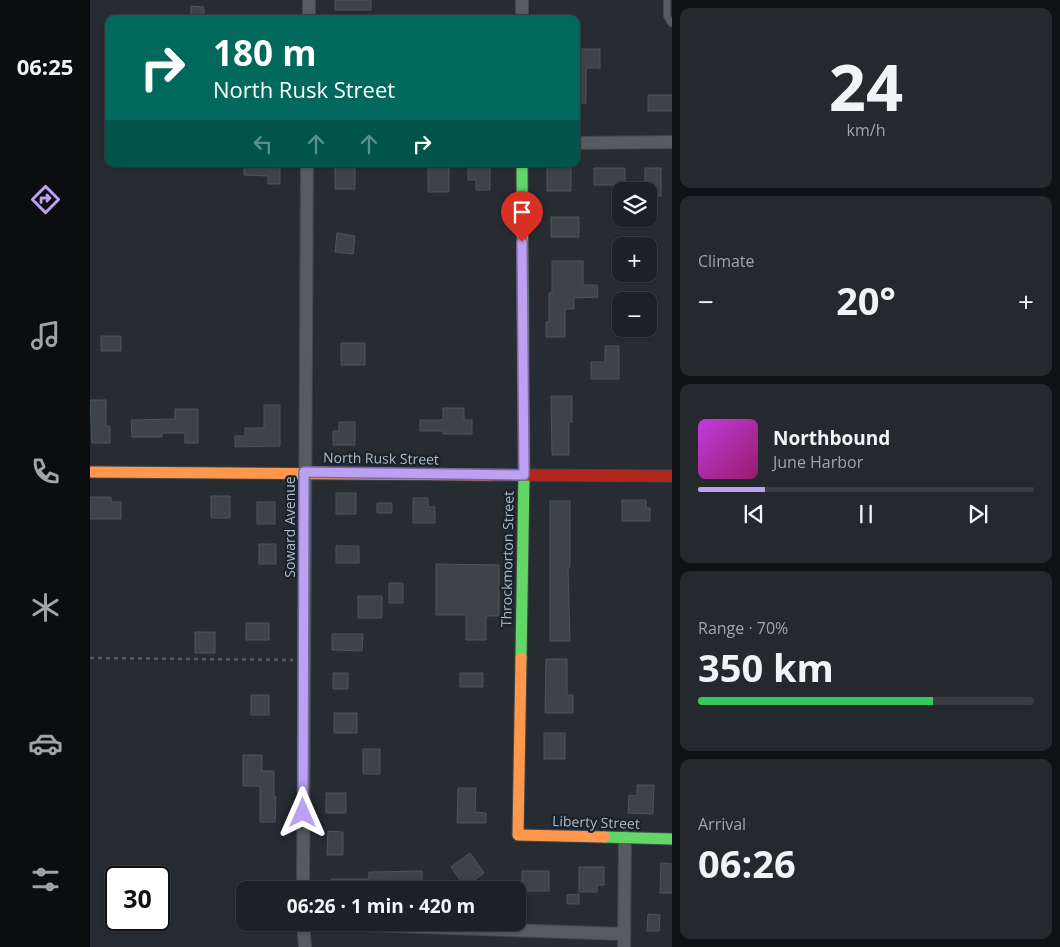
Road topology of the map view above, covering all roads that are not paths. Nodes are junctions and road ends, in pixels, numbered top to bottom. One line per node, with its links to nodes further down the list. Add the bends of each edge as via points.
1 (309, 0): 4 (street)
2 (522, 0): 5 (street)
3 (667, 0): 6 (lane, via 667,16)
4 (309, 15)
5 (522, 15)
6 (672, 23)
7 (672, 142): 8 (street)
8 (580, 143)
9 (307, 167): 12 (street, Soward Avenue)
10 (522, 167): 13 (street, Throckmorton Street)
11 (90, 472): 12 (street, North Rusk Street)
12 (304, 472): 13 (street, North Rusk Street); 18 (street, Soward Avenue)
13 (524, 475): 14 (street, North Rusk Street); 15 (street, Throckmorton Street)
14 (672, 476)
15 (518, 835): 16 (street, Liberty Street)
16 (625, 837): 17 (street, Liberty Street); 21 (street)
17 (672, 839)
18 (303, 881)
19 (304, 931): 22 (street)
20 (526, 931): 21 (street)
21 (624, 934): 23 (street)
22 (305, 947)
23 (624, 947)

